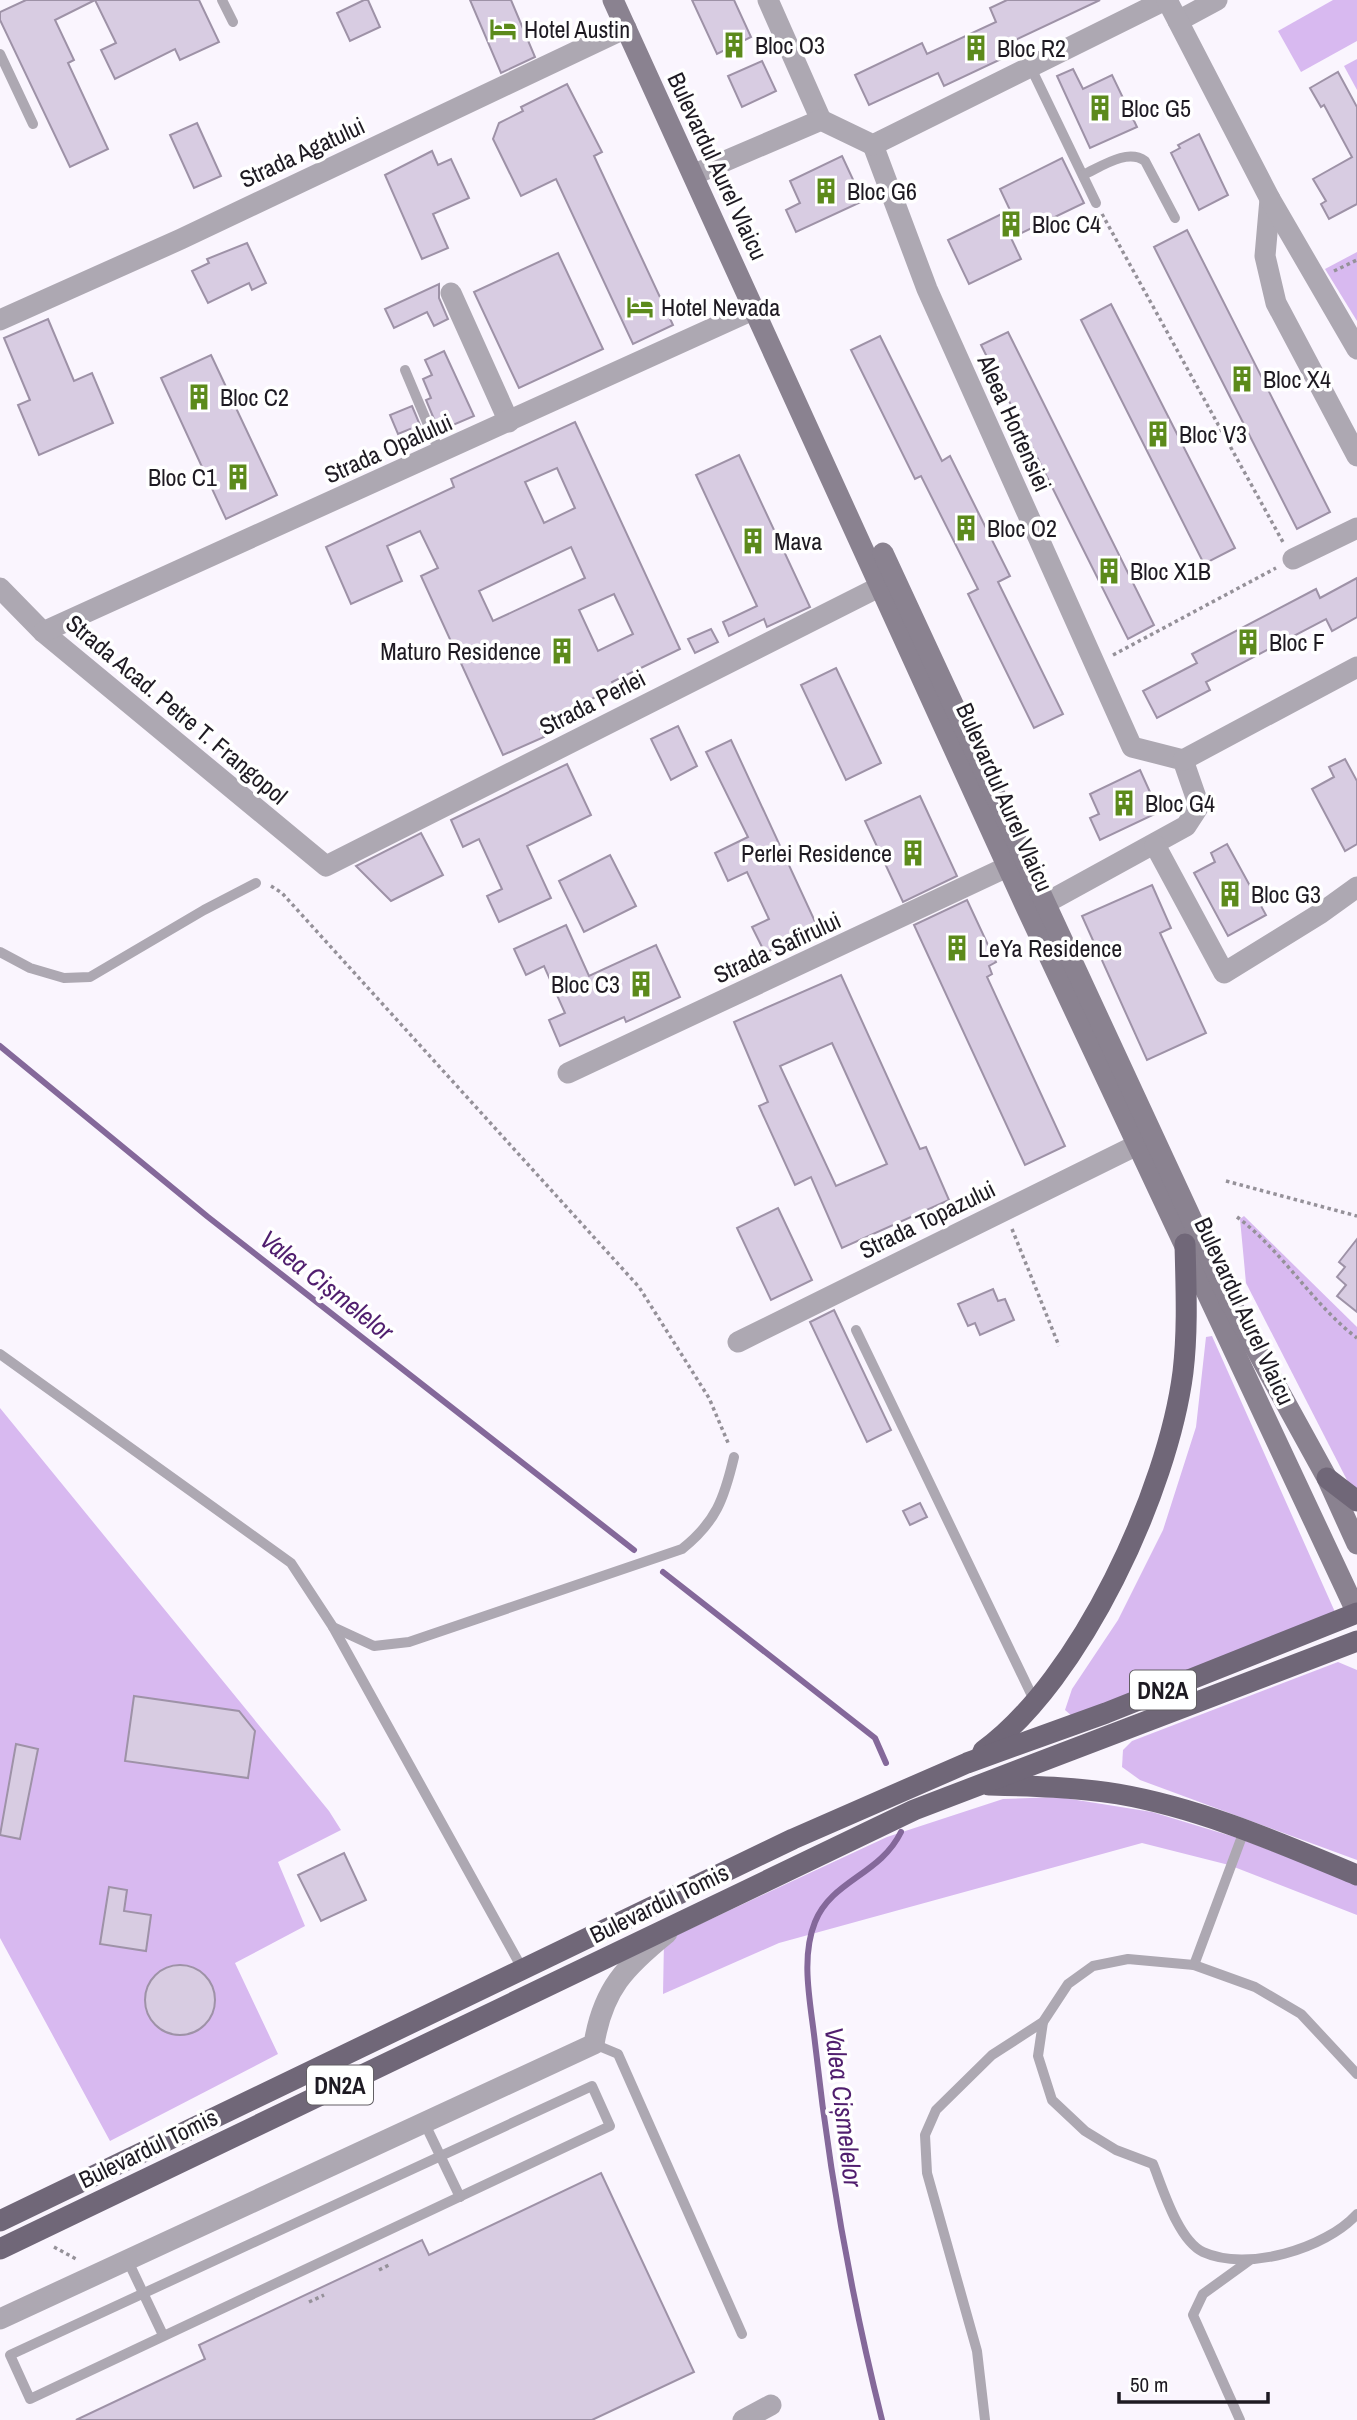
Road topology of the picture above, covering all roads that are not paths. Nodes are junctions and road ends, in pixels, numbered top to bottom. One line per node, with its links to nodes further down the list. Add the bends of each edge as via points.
1 (222, 0): 8 (lane)
2 (613, 0): 9 (main road, Bulevardul Aurel Vlaicu)
3 (623, 0): 15 (main road, Bulevardul Aurel Vlaicu)
4 (768, 0): 12 (street)
5 (1166, 0): 7 (street); 11 (street)
6 (1217, 0): 7 (street)
7 (1178, 21): 17 (street)
8 (233, 22)
9 (626, 28): 21 (main road, Bulevardul Aurel Vlaicu); 22 (street, Strada Agatului)
10 (0, 54): 13 (lane)
11 (1031, 68): 14 (street); 16 (lane)
12 (821, 120): 14 (street); 15 (street)
13 (33, 124)
14 (873, 145): 34 (street, Aleea Hortensiei, via 927,289 1132,747)
15 (702, 171): 40 (main road, Bulevardul Aurel Vlaicu)
16 (1083, 175): 18 (lane); 19 (lane, via 1129,155 1138,156)
17 (1270, 199): 23 (street); 27 (street, via 1265,256 1276,303)
18 (1096, 203)
19 (1175, 218)
20 (452, 293): 25 (street)
21 (755, 309): 25 (street, Strada Opalului); 30 (main road, Bulevardul Aurel Vlaicu)
22 (0, 320)
23 (1357, 349)
24 (405, 370): 26 (lane)
25 (509, 422): 26 (street, Strada Opalului)
26 (440, 453): 32 (street, Strada Opalului)
27 (1357, 456)
28 (1357, 528): 29 (street)
29 (1293, 559)
30 (881, 586): 36 (street, Strada Perlei); 37 (main road, Bulevardul Aurel Vlaicu)
31 (0, 588): 32 (street, Strada Acad. Petre T. Frangopol)
32 (43, 632): 36 (street, Strada Acad. Petre T. Frangopol)
33 (1357, 667): 34 (street)
34 (1184, 760): 35 (street, via 1199,806 1186,826)
35 (1155, 845): 39 (street, via 1224,973); 40 (street)
36 (326, 866)
37 (1007, 867): 42 (street, Strada Safirului); 43 (main road, Bulevardul Aurel Vlaicu)
38 (256, 883): 41 (lane, via 90,977 64,978 30,968)
39 (1357, 887)
40 (1044, 904): 49 (main road, Bulevardul Aurel Vlaicu, via 1230,1302)
41 (0, 952)
42 (568, 1073)
43 (1139, 1144): 44 (main road, Bulevardul Aurel Vlaicu); 46 (street, Strada Topazului)
44 (1185, 1244): 52 (main road, Bulevardul Aurel Vlaicu); 55 (main road, via 1183,1372 1169,1445 1115,1578)
45 (856, 1330): 55 (lane)
46 (738, 1342)
47 (0, 1354): 53 (lane, via 291,1563)
48 (734, 1457): 53 (lane, via 727,1487 705,1531 682,1549 409,1642 374,1646)
49 (1326, 1478): 50 (main road); 51 (main road, Bulevardul Aurel Vlaicu)
50 (1357, 1501)
51 (1357, 1544)
52 (1357, 1613): 56 (main road, Bulevardul Tomis / DN2A)
53 (333, 1628): 62 (lane)
54 (1357, 1641): 57 (main road, Bulevardul Tomis / DN2A)
55 (1035, 1703): 56 (main road)
56 (967, 1763): 62 (main road, Bulevardul Tomis / DN2A, via 793,1839)
57 (976, 1784): 58 (main road, via 1117,1794); 60 (main road, Bulevardul Tomis / DN2A)
58 (1244, 1830): 59 (main road); 61 (lane)
59 (1357, 1875)
60 (680, 1922): 64 (street, via 621,1973); 71 (main road, Bulevardul Tomis / DN2A)
61 (1194, 1965): 63 (lane, via 1128,1959 1093,1966 1068,1984); 65 (lane, via 1255,1987 1301,2014)
62 (523, 1970): 70 (main road, Bulevardul Tomis / DN2A)
63 (1043, 2022): 73 (lane, via 1038,2056 1052,2100 1085,2131 1116,2150 1153,2164 1175,2221 1202,2251); 80 (lane, via 992,2055 936,2110 925,2135 927,2173 977,2351)
64 (594, 2044): 66 (street); 76 (lane, via 618,2054)
65 (1357, 2074)
66 (424, 2122): 67 (lane); 72 (street)
67 (440, 2156): 68 (lane); 68 (lane, via 592,2086 610,2126); 74 (lane)
68 (460, 2197): 77 (lane)
69 (1357, 2214): 73 (lane, via 1345,2227 1307,2248)
70 (0, 2221)
71 (0, 2249)
72 (127, 2259): 74 (lane); 75 (street)
73 (1250, 2260): 81 (lane, via 1203,2294 1193,2315)
74 (144, 2293): 77 (lane); 77 (lane, via 10,2355 30,2399)
75 (0, 2319)
76 (742, 2334)
77 (163, 2335)
78 (771, 2405): 79 (street)
79 (743, 2420)
80 (985, 2420)
81 (1240, 2420)

